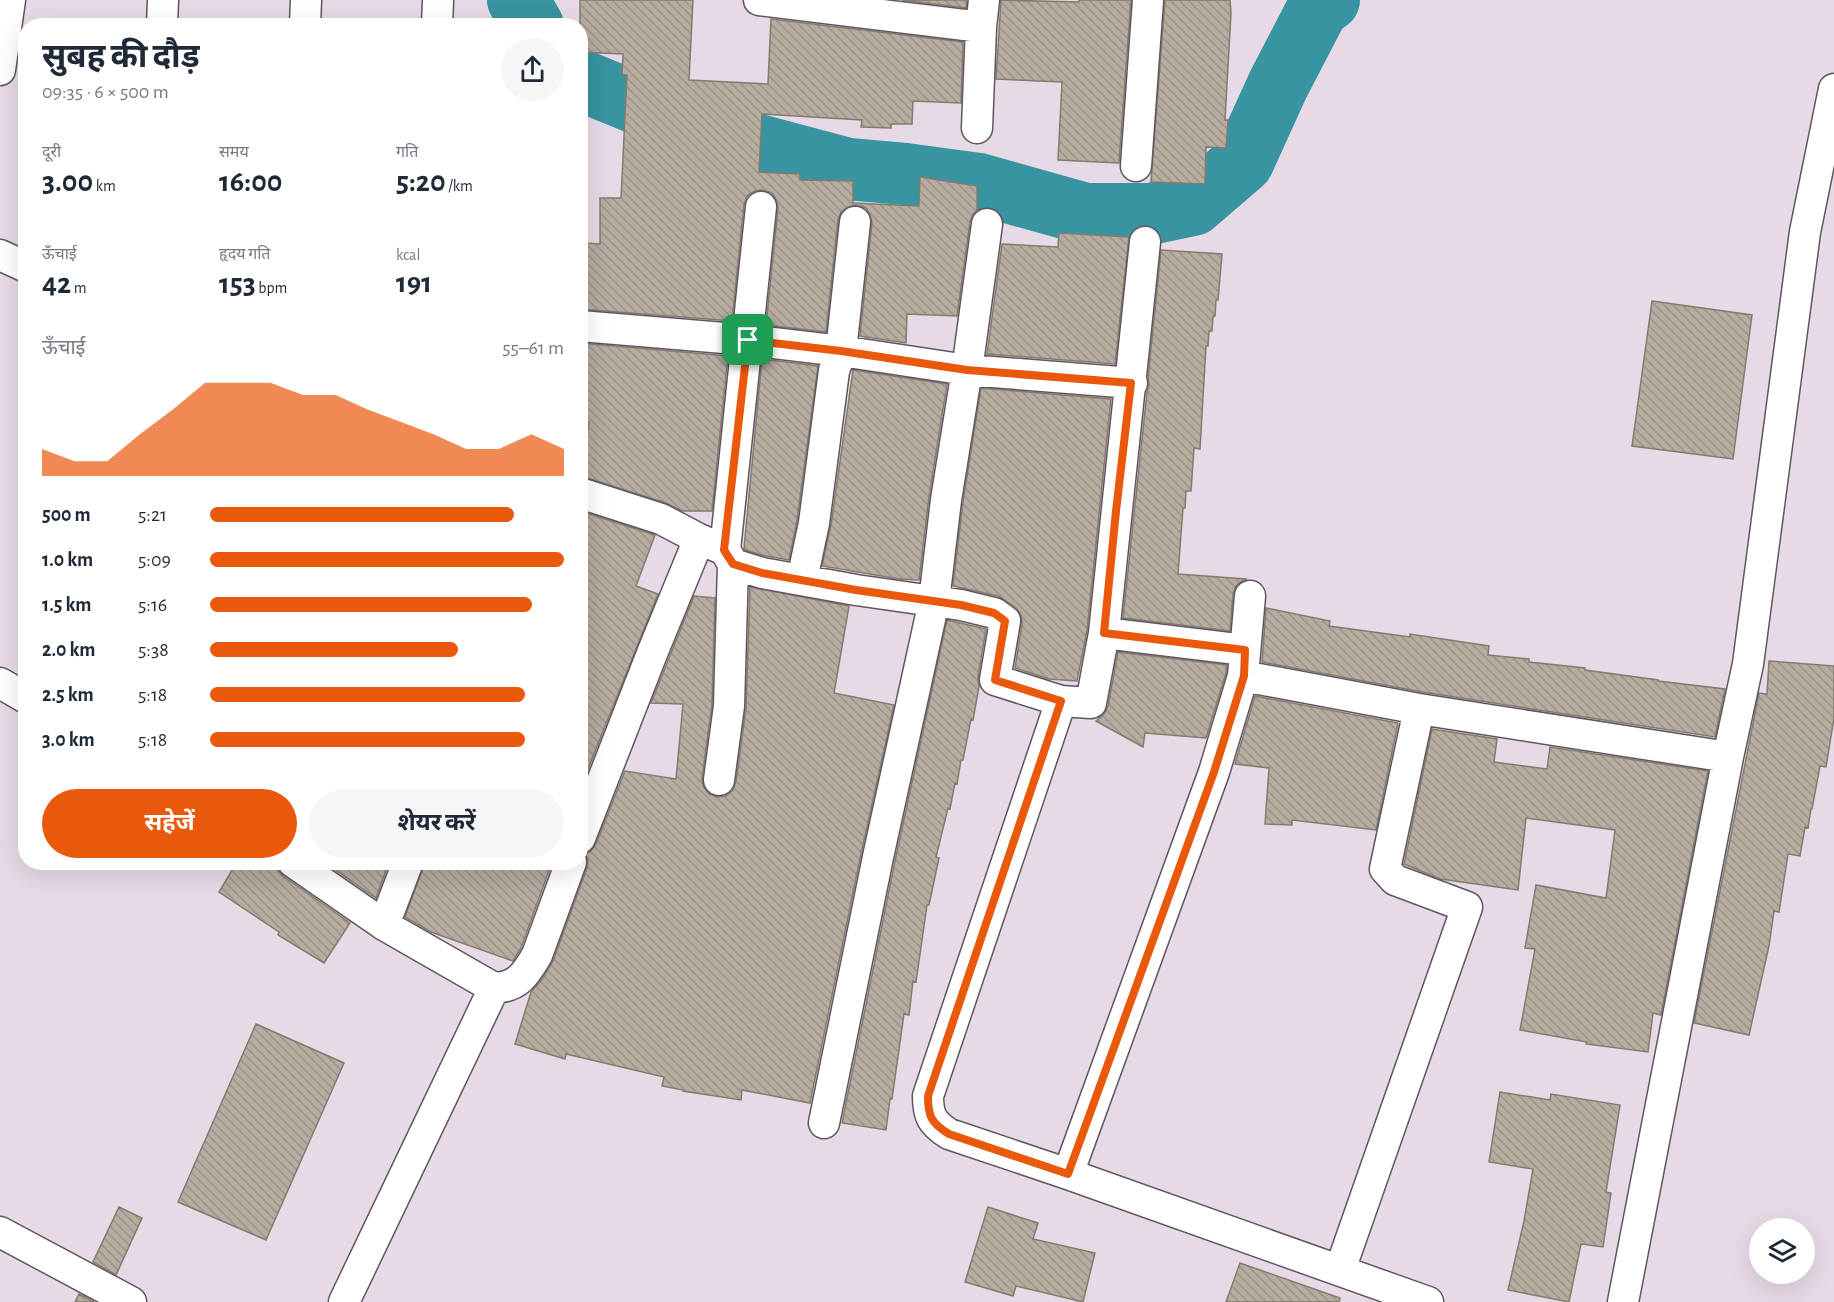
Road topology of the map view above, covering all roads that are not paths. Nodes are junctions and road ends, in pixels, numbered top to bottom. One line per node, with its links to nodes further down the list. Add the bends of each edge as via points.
1 (10, 0): 11 (street)
2 (163, 0): 8 (street)
3 (306, 0): 9 (street)
4 (438, 0): 10 (street)
5 (759, 0): 7 (street)
6 (1148, 0): 15 (street)
7 (983, 14): 14 (street)
8 (162, 18)
9 (305, 18)
10 (437, 18)
11 (16, 31): 12 (street)
12 (0, 70)
13 (1834, 89): 38 (street, via 1805,232 1748,664)
14 (977, 128)
15 (1136, 166)
16 (761, 207): 23 (street)
17 (855, 222): 24 (street)
18 (987, 224): 25 (street)
19 (1145, 242): 26 (street)
20 (0, 255): 21 (street)
21 (18, 263)
22 (588, 328): 23 (street)
23 (748, 340): 24 (street); 28 (street)
24 (841, 351): 25 (street); 29 (street, via 834,371 814,524)
25 (967, 370): 26 (street); 31 (street)
26 (1131, 383): 32 (street)
27 (588, 496): 28 (street, via 661,519)
28 (719, 551): 29 (street, via 762,573); 39 (street, via 729,706); 40 (street, via 649,662)
29 (802, 580): 31 (street)
30 (1250, 596): 33 (street)
31 (934, 601): 36 (street, via 994,613 1005,621 995,680); 46 (street)
32 (1104, 633): 33 (street); 36 (street, via 1091,703)
33 (1244, 663): 37 (street); 47 (street, via 1214,772)
34 (0, 683): 35 (street)
35 (18, 693)
36 (1061, 701): 47 (street, via 928,1096 928,1111 938,1127 949,1134)
37 (1419, 709): 38 (street); 49 (street, via 1385,869 1395,880 1467,907)
38 (1728, 757): 53 (street)
39 (719, 780)
40 (588, 818)
41 (304, 870): 44 (street)
42 (405, 870): 44 (street)
43 (568, 870): 45 (street, via 529,968 514,984)
44 (384, 926): 45 (street)
45 (494, 988): 51 (street)
46 (824, 1123)
47 (1068, 1174): 49 (street)
48 (0, 1232): 50 (street)
49 (1340, 1270): 52 (street)
50 (131, 1302)
51 (344, 1302)
52 (1428, 1302)
53 (1623, 1302)

